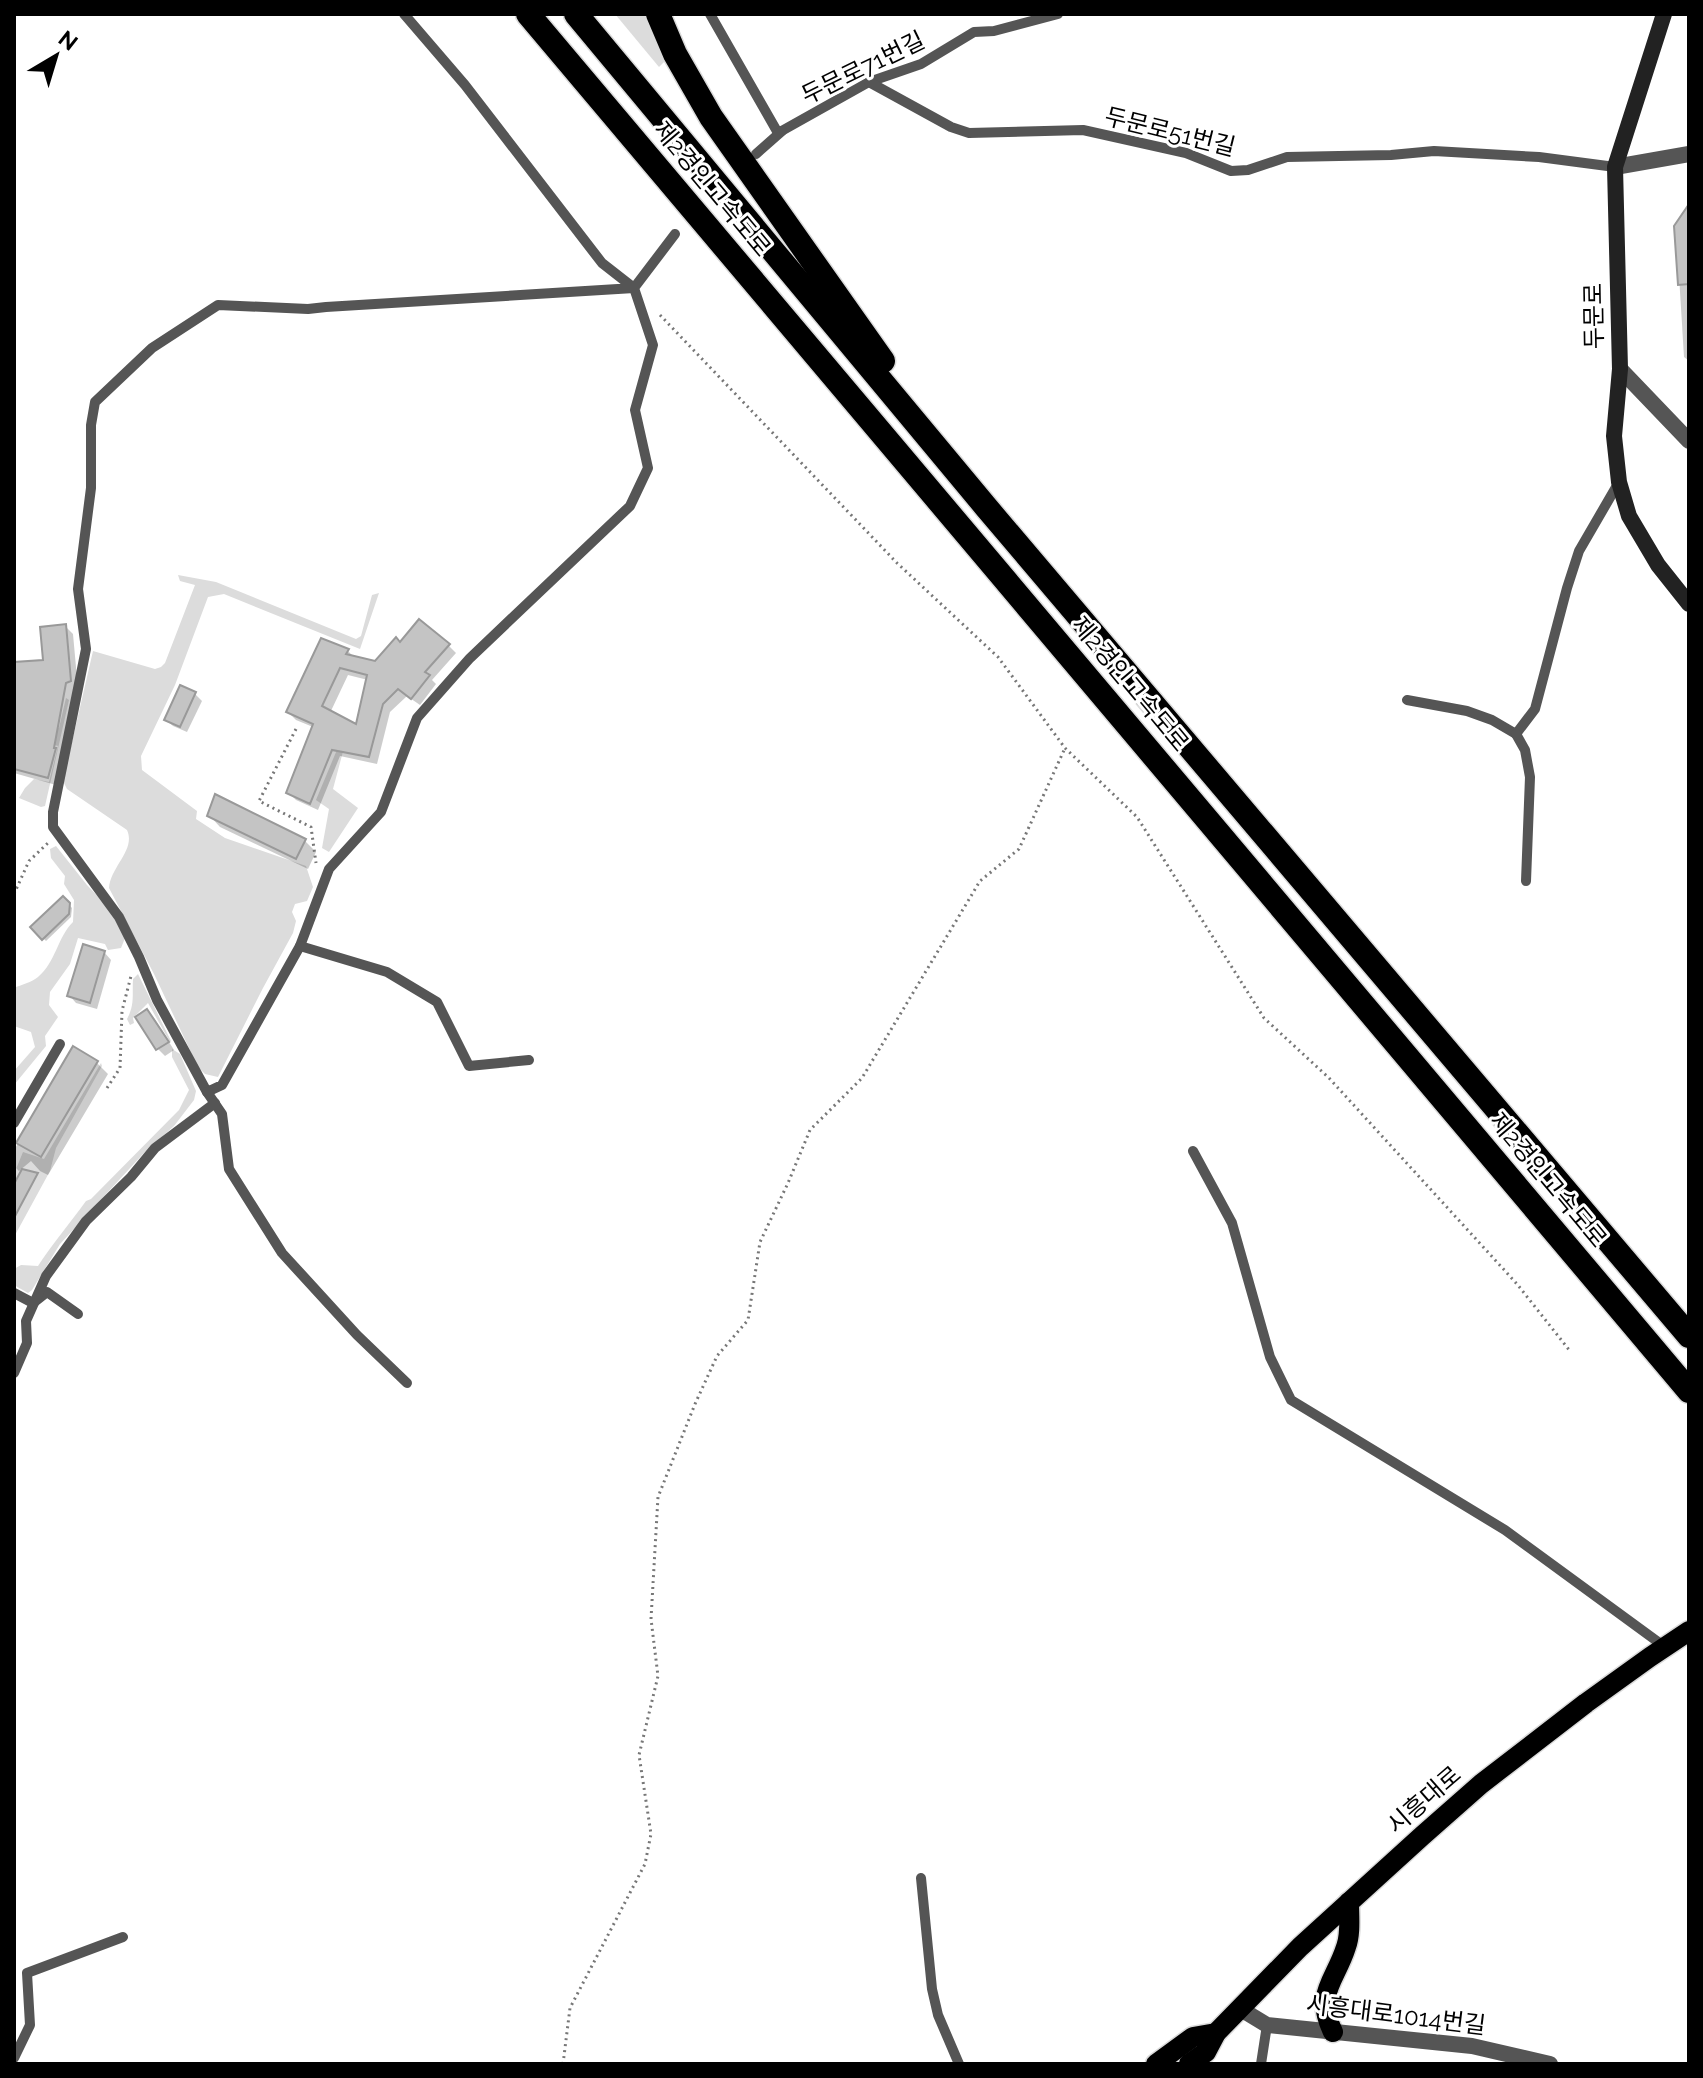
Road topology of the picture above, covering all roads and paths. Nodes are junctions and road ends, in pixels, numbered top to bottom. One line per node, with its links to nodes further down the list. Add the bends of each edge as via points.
1 (404, 14): 16 (lane, via 602,263)
2 (519, 14): 9 (highway)
3 (528, 14): 9 (highway, 제2경인고속도로)
4 (576, 14): 20 (highway, 제2경인고속도로)
5 (658, 14): 20 (highway, via 711,117)
6 (710, 14): 11 (lane)
7 (1058, 14): 10 (lane, 두문로71번길, via 974,32 921,64)
8 (1664, 14): 14 (street, 두문로)
9 (556, 48): 46 (highway, 제2경인고속도로)
10 (869, 82): 11 (lane, 두문로71번길); 14 (lane, 두문로51번길, via 969,133 1083,130 1186,153 1231,171 1287,157 1434,151)
11 (780, 132): 12 (lane, 두문로71번길)
12 (756, 154)
13 (1689, 154): 14 (street)
14 (1615, 167): 17 (street, 두문로)
15 (675, 234): 16 (lane)
16 (634, 288): 25 (path, via 897,563 998,657); 26 (lane, via 308,309 218,305 152,348 95,402 78,589 86,649 53,812); 27 (lane, via 653,345 635,410 648,468 630,506 470,658 417,718 381,812)
17 (1620, 369): 18 (street); 19 (street, 두문로, via 1614,436)
18 (1689, 441)
19 (1619, 482): 21 (street, 두문로, via 1629,516); 24 (lane, via 1579,551 1535,709)
20 (986, 507): 42 (highway, 제2경인고속도로)
21 (1689, 604)
22 (1407, 700): 24 (lane, via 1467,711)
23 (296, 729): 27 (path, via 259,801 311,827 316,867)
24 (1516, 734): 28 (lane, via 1530,777)
25 (1065, 748): 43 (path, via 1137,817 1264,1018 1329,1078 1517,1284); 57 (path, via 1019,849 980,881 862,1078 810,1130 760,1242 748,1320 717,1356 658,1497 651,1619 658,1676 639,1755 651,1834 645,1864 570,2008)
26 (57, 834): 29 (path, via 29,861); 31 (lane, via 119,917)
27 (327, 873): 30 (lane)
28 (1526, 881)
29 (14, 894)
30 (300, 946): 33 (lane, via 387,972 437,1002 469,1066); 35 (lane, via 222,1085)
31 (137, 953): 34 (path, via 122,1011 120,1068); 35 (lane)
32 (60, 1044): 37 (lane)
33 (529, 1060)
34 (107, 1088)
35 (207, 1092): 36 (lane)
36 (215, 1103): 40 (lane, via 155,1148 86,1221); 45 (lane, via 222,1114 229,1169 282,1253)
37 (14, 1123)
38 (1193, 1151): 48 (lane, via 1232,1223 1270,1357 1291,1400 1505,1530)
39 (14, 1293): 40 (lane)
40 (33, 1303): 41 (lane, via 47,1292); 44 (lane, via 26,1321 27,1343)
41 (78, 1314)
42 (1689, 1336)
43 (1570, 1351)
44 (14, 1373)
45 (407, 1383)
46 (1689, 1391)
47 (1689, 1631): 48 (main road, 시흥대로)
48 (1665, 1647): 50 (main road, 시흥대로, via 1481,1784)
49 (921, 1878): 58 (lane, via 932,1989)
50 (1349, 1902): 52 (main road, 시흥대로); 54 (main road, via 1347,1944 1324,2008)
51 (123, 1937): 56 (lane, via 27,1973 30,2025)
52 (1239, 2008): 53 (street, 시흥대로1014번길); 55 (main road, 시흥대로)
53 (1267, 2025): 54 (street, 시흥대로1014번길); 61 (lane)
54 (1333, 2032): 62 (street, 시흥대로1014번길, via 1472,2046)
55 (1216, 2033): 59 (main road, 시흥대로, via 1193,2037); 60 (main road, 시흥대로, via 1206,2052)
56 (14, 2058)
57 (563, 2064)
58 (959, 2064)
59 (1156, 2064)
60 (1189, 2064)
61 (1261, 2064)
62 (1550, 2064)

